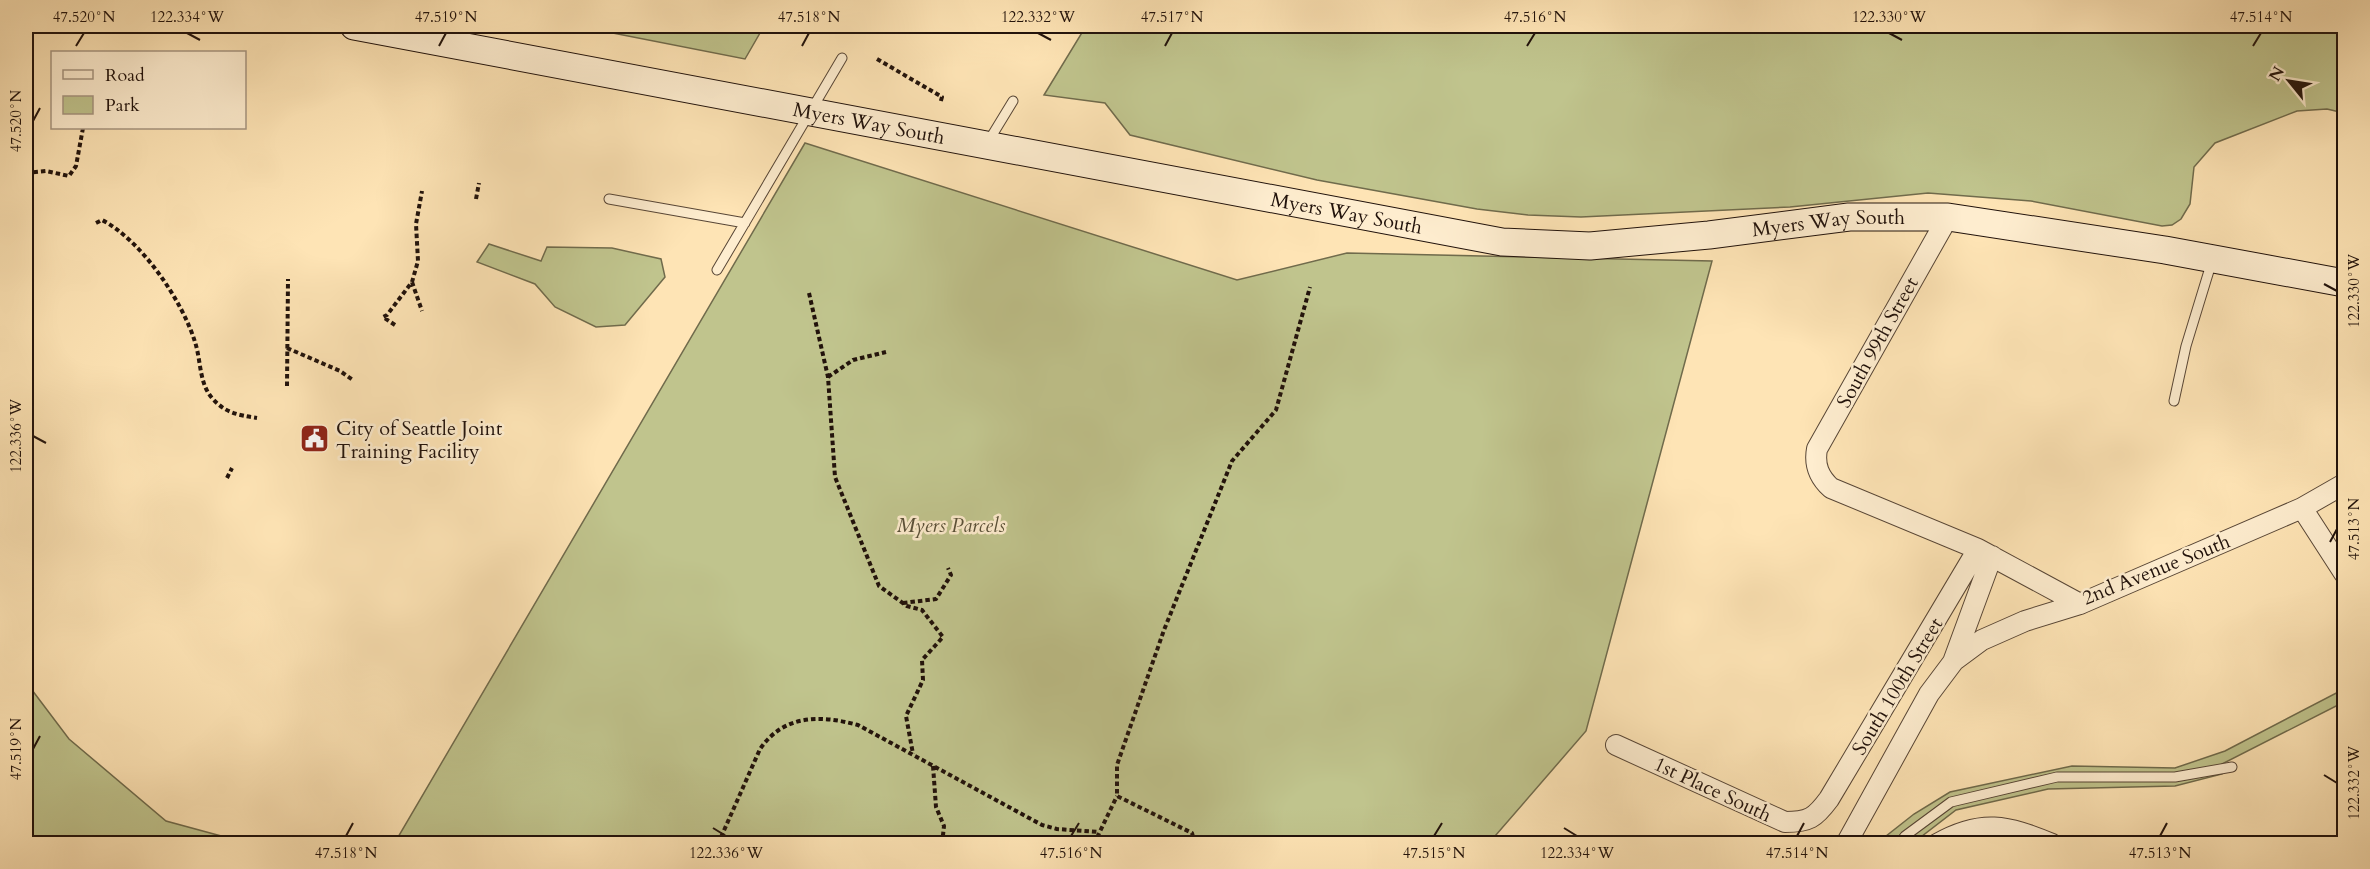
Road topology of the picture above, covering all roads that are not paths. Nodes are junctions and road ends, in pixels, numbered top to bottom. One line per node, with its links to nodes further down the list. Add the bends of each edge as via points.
1 (354, 26): 4 (main road, Myers Way South)
2 (842, 58): 4 (lane)
3 (1013, 101): 5 (lane)
4 (812, 111): 5 (main road, Myers Way South); 8 (lane)
5 (987, 144): 7 (main road, Myers Way South, via 1502,242 1590,246 1849,217)
6 (609, 199): 8 (lane)
7 (1948, 217): 9 (main road, Myers Way South); 13 (street, South 99th Street, via 1817,449)
8 (745, 223): 10 (lane)
9 (2212, 258): 11 (main road, Myers Way South); 12 (lane)
10 (717, 270)
11 (2344, 284)
12 (2174, 401)
13 (1818, 470): 16 (street, 2nd Avenue South, via 1825,482 1839,492)
14 (2344, 484): 15 (street, 2nd Avenue South)
15 (2302, 508): 17 (street); 18 (street, 2nd Avenue South)
16 (1985, 553): 18 (street, 2nd Avenue South); 19 (street, South 100th Street); 22 (street, South 100th Street, via 1829,799)
17 (2344, 573)
18 (2080, 604): 19 (street, South 100th Street, via 2025,621 1982,640)
19 (1953, 662): 23 (street, South 100th Street, via 1929,694)
20 (1616, 744): 22 (street, 1st Place South, via 1785,822)
21 (2232, 767): 24 (lane, via 2175,777 2057,777 1951,802)
22 (1811, 819)
23 (1846, 843)
24 (1899, 843)
25 (1937, 843): 26 (street, via 1979,828 2006,827)
26 (2052, 843)

